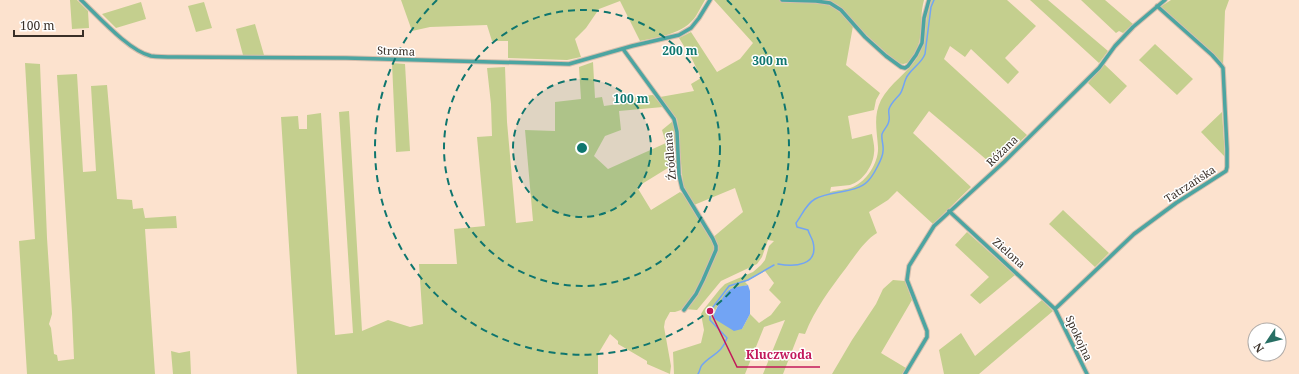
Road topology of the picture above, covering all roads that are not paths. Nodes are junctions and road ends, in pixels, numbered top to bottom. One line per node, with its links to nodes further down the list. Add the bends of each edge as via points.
1 (81, 0): 7 (street, Stroma, via 127,43 152,56 569,64)
2 (710, 0): 7 (street, Stroma, via 691,28 679,35)
3 (782, 0): 4 (street, via 830,3 841,10 886,56 901,68 905,68 922,43)
4 (928, 0)
5 (1165, 0): 6 (street, Różana)
6 (1157, 6): 8 (street, Różana, via 1115,46 1100,68 1004,162); 9 (street, Tatrzańska, via 1223,68 1227,168 1134,234)
7 (623, 49): 10 (street, Źródlana, via 674,119 682,188 716,246 704,280)
8 (949, 211): 9 (street, Zielona); 11 (street, Różana, via 934,226 908,266 907,280 927,331)
9 (1056, 309): 12 (street, Spokojna)
10 (684, 310)
11 (905, 374)
12 (1087, 374)

